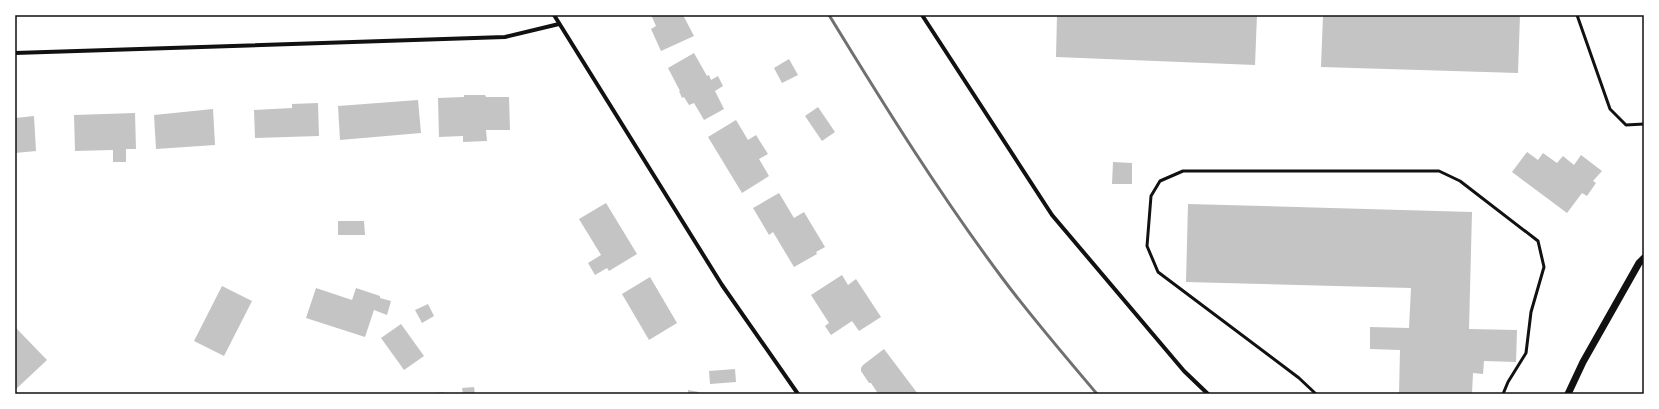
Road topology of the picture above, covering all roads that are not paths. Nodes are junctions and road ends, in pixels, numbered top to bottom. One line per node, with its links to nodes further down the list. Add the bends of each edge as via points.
1 (554, 15): 4 (street)
2 (922, 15): 9 (street, via 1052,216 1184,371)
3 (1577, 15): 6 (lane, via 1610,109 1626,125)
4 (558, 24): 5 (street, via 505,37); 8 (street, via 722,285)
5 (15, 53)
6 (1644, 124)
7 (1644, 258): 12 (street, via 1583,362)
8 (798, 394)
9 (1208, 394)
10 (1316, 394): 11 (lane, via 1299,378 1158,272 1147,246 1152,196 1160,180 1183,171 1439,171 1460,181 1538,241 1544,267 1531,312 1526,353)
11 (1503, 394)
12 (1568, 394)

